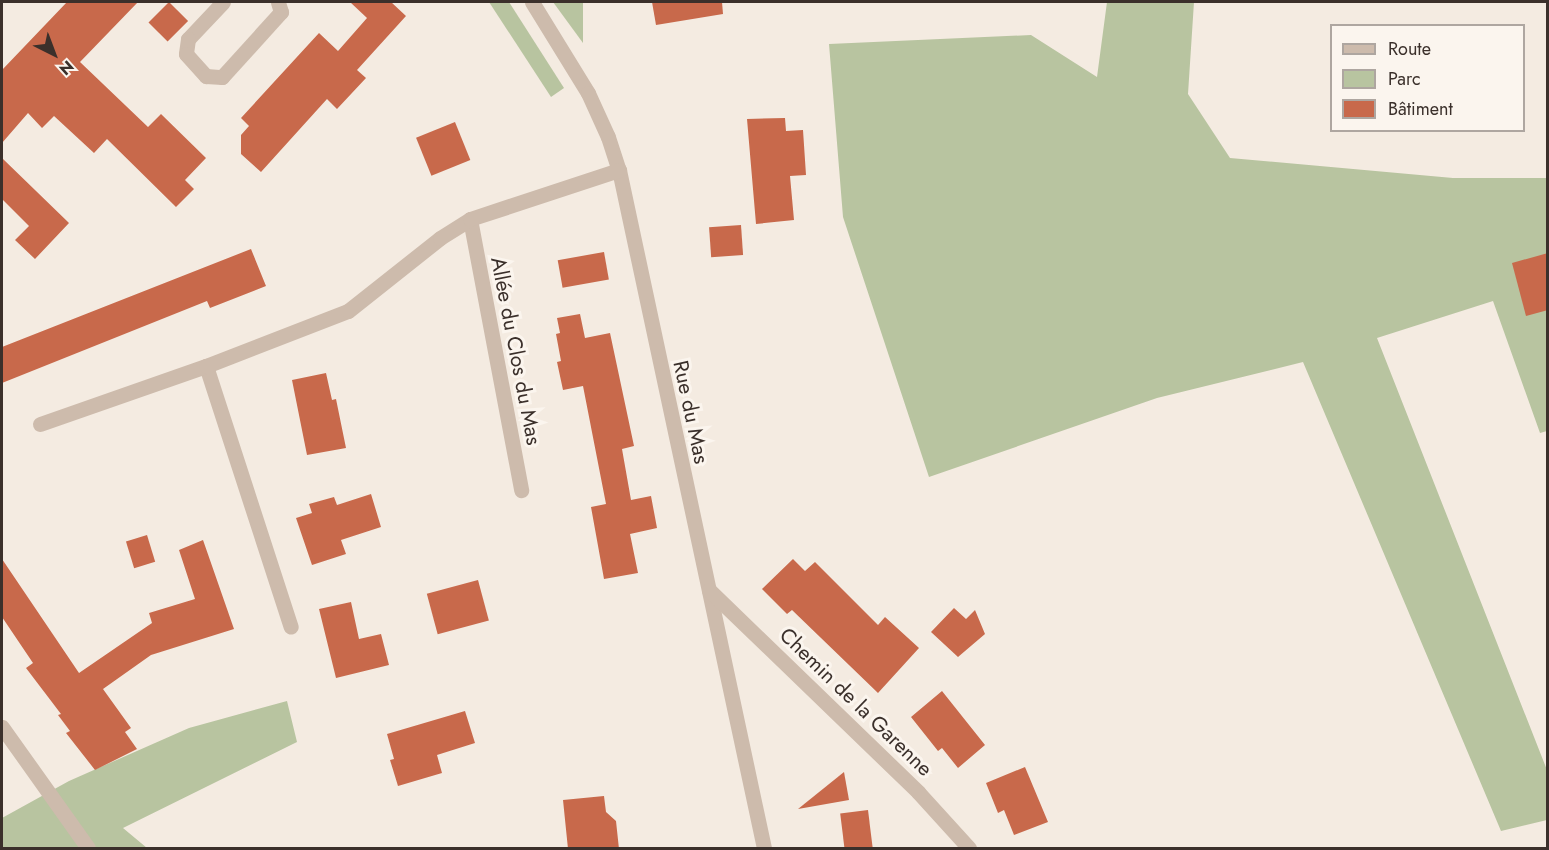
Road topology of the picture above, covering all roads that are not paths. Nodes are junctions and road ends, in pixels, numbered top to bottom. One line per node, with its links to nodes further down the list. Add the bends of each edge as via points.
1 (223, 2): 2 (street, via 188,39 186,54 206,76 222,77 281,12)
2 (279, 2)
3 (532, 2): 4 (street, Rue du Mas, via 588,93)
4 (619, 170): 5 (street); 9 (street, Rue du Mas)
5 (470, 219): 6 (street, via 348,311); 8 (street, Allée du Clos du Mas)
6 (206, 366): 7 (street); 10 (street)
7 (40, 424)
8 (521, 490)
9 (709, 590): 13 (street, Rue du Mas); 14 (street, Chemin de la Garenne, via 918,792)
10 (291, 627)
11 (2, 727): 12 (street)
12 (88, 849)
13 (764, 849)
14 (969, 849)

